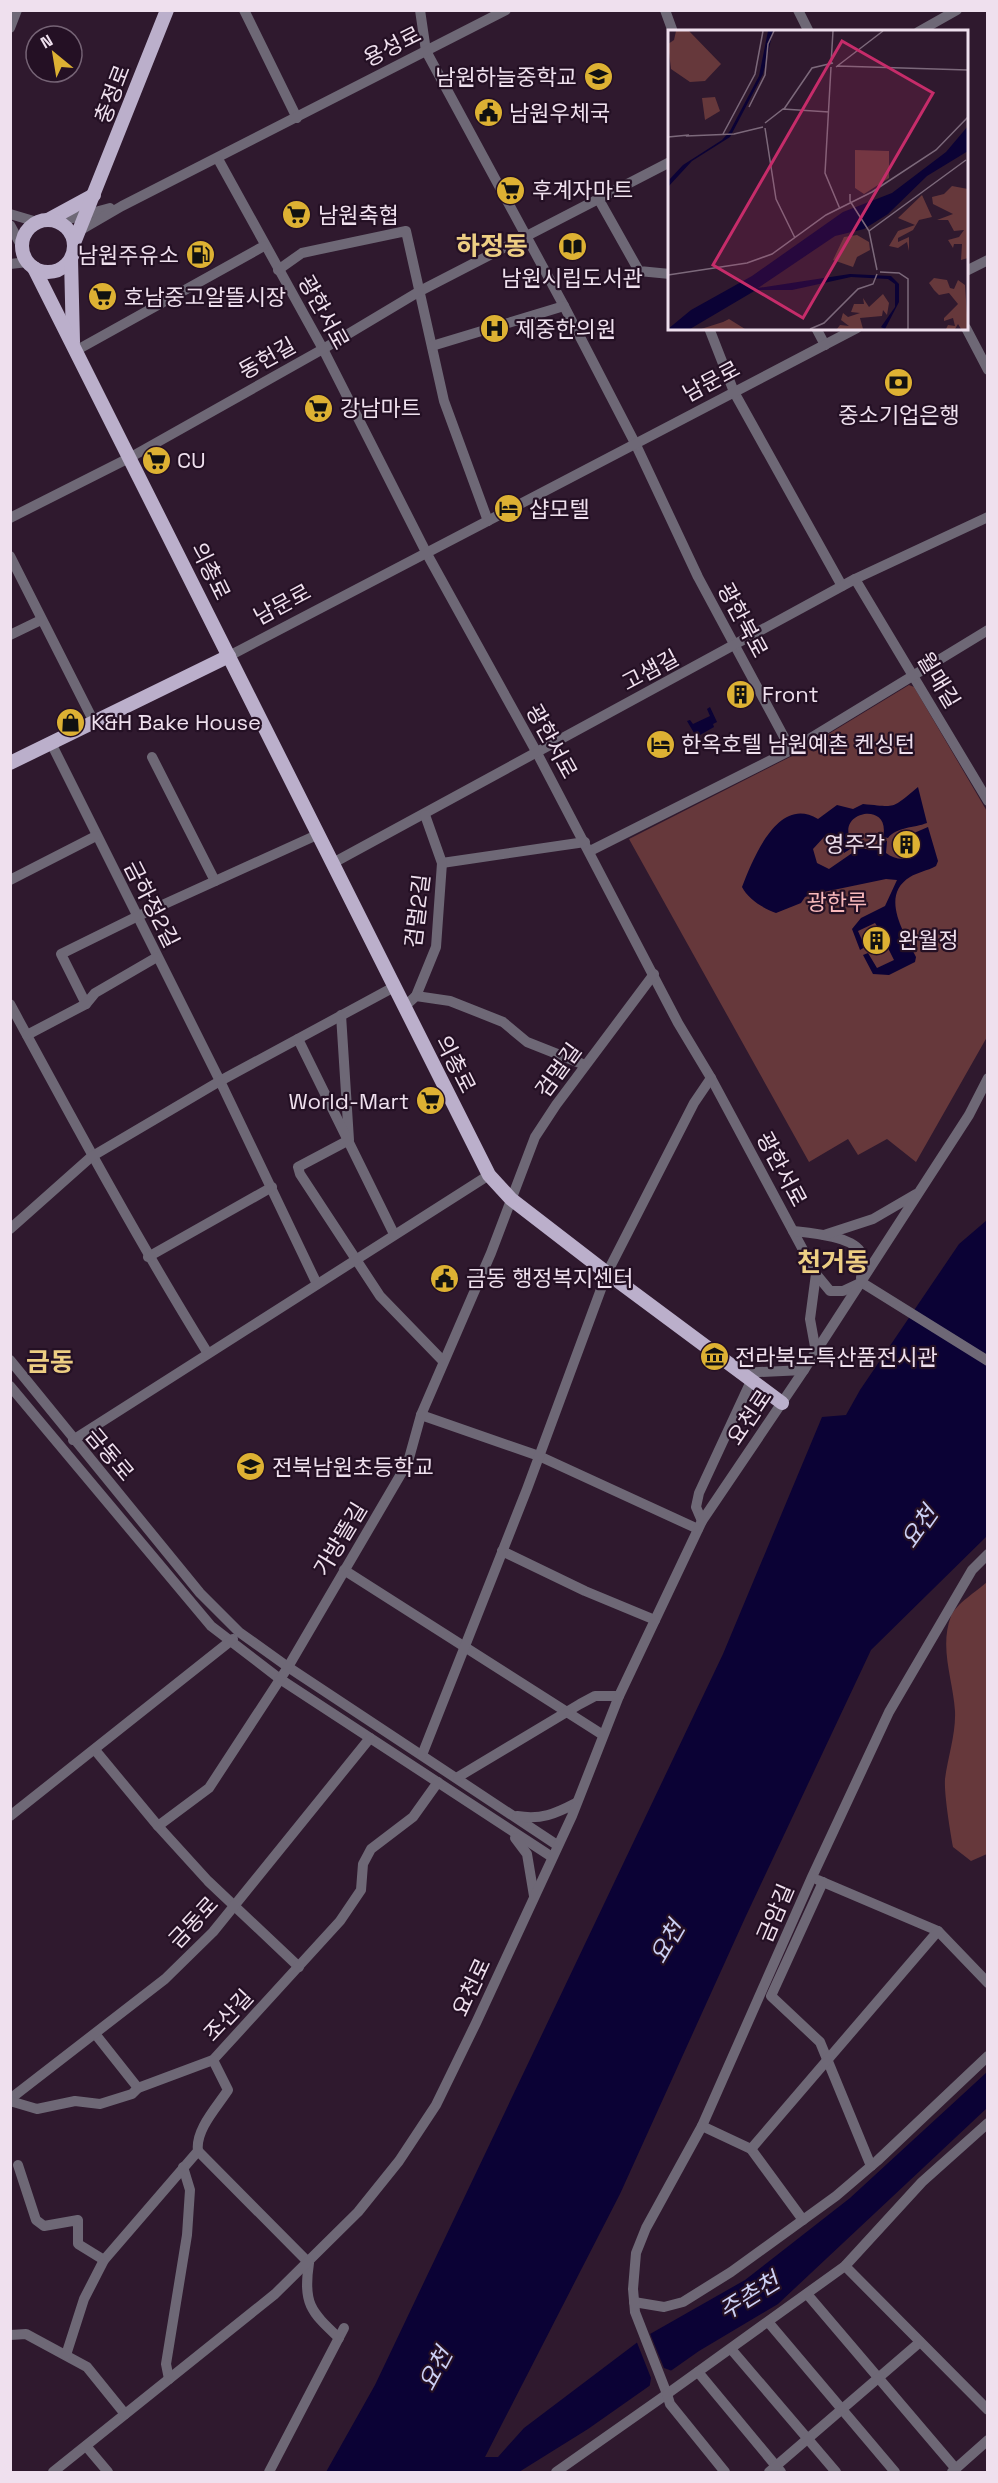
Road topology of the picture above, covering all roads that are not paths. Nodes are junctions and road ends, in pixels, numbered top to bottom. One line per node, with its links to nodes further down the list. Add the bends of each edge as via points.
1 (17, 10): 9 (street)
2 (167, 10): 17 (main road, 충정로)
3 (244, 10): 14 (street)
4 (420, 10): 13 (street, 광한북로)
5 (506, 10): 13 (street, 용성로)
6 (665, 10): 10 (street)
7 (798, 10): 11 (street)
8 (957, 10): 12 (street)
9 (10, 28)
10 (672, 30)
11 (808, 30)
12 (922, 30)
13 (426, 51): 14 (street, 용성로); 24 (street, 광한북로)
14 (297, 118): 15 (street, 용성로)
15 (218, 159): 19 (street, 용성로); 27 (street, 광한서로)
16 (668, 163): 18 (street, 동헌길)
17 (96, 193): 21 (main road, 충정로); 22 (main road)
18 (598, 198): 24 (street, 동헌길); 34 (street, via 639,271)
19 (122, 206): 21 (street, 용성로); 25 (street, 용성로)
20 (10, 214): 22 (street, via 23,220)
21 (86, 214): 22 (street, 용성로); 25 (main road, 충정로)
22 (48, 221): 25 (main road); 26 (main road)
23 (10, 225): 26 (street)
24 (525, 236): 35 (street, 동헌길); 36 (street, 광한북로)
25 (77, 237): 28 (main road)
26 (19, 239): 31 (main road)
27 (264, 246): 32 (street, 광한서로); 43 (street)
28 (71, 259): 31 (main road, via 50,272); 43 (main road)
29 (987, 260): 33 (street)
30 (10, 264): 31 (street)
31 (31, 265): 43 (main road, 의총로)
32 (278, 270): 35 (street, 광한서로, via 303,253 406,231); 44 (street, 광한서로)
33 (968, 270)
34 (668, 274)
35 (420, 291): 42 (street); 44 (street, 동헌길)
36 (564, 306): 42 (street); 47 (street, 광한북로)
37 (710, 330): 46 (street)
38 (817, 330): 41 (street)
39 (853, 330): 41 (street, 남문로)
40 (967, 330): 45 (street)
41 (825, 345): 46 (street, 남문로)
42 (432, 346): 51 (street, via 444,401)
43 (75, 347): 48 (main road, 의총로)
44 (323, 349): 48 (street, 동헌길); 52 (street, 광한서로)
45 (987, 370)
46 (734, 392): 47 (street, 남문로); 55 (street)
47 (636, 445): 51 (street, 남문로); 59 (street, 광한북로, via 698,578)
48 (130, 457): 50 (street); 60 (main road, 의총로)
49 (987, 517): 54 (street, 고샘길)
50 (10, 518)
51 (488, 520): 52 (street, 남문로)
52 (427, 554): 60 (street, 남문로); 65 (street, 광한서로)
53 (10, 556): 56 (street)
54 (855, 579): 55 (street, 고샘길); 61 (street, 월매길)
55 (842, 586): 59 (street, 고샘길)
56 (41, 620): 58 (street); 62 (street)
57 (987, 630): 61 (street)
58 (10, 635)
59 (735, 646): 64 (street, 광한북로); 65 (street, 고샘길)
60 (229, 656): 62 (main road, 남문로); 70 (main road, 의총로)
61 (913, 675): 64 (street); 68 (street, 월매길)
62 (94, 722): 63 (main road, 남문로)
63 (51, 743): 67 (main road, 남문로); 71 (street, 금하정2길)
64 (791, 750): 72 (street)
65 (537, 753): 69 (street, 고샘길); 72 (street, 광한서로)
66 (152, 757): 76 (street)
67 (10, 763)
68 (987, 801)
69 (425, 815): 73 (street, 고샘길); 74 (street)
70 (319, 834): 73 (main road, 의총로); 76 (street)
71 (96, 836): 75 (street); 77 (street, 금하정2길)
72 (587, 846): 74 (street, 검멀2길); 79 (street, 광한서로)
73 (333, 863): 80 (main road, 의총로)
74 (442, 863): 81 (street, 검멀2길, via 436,947)
75 (10, 880)
76 (215, 881): 77 (street)
77 (136, 917): 78 (street, 금하정2길); 83 (street, via 61,954)
78 (157, 957): 83 (street, via 95,993); 91 (street, 금하정2길)
79 (654, 974): 88 (street, 검멀길); 89 (street, 광한서로)
80 (394, 987): 84 (main road, 의총로); 85 (street)
81 (416, 996): 84 (street); 88 (street, via 450,1001 492,1018 527,1042)
82 (10, 1004): 86 (street)
83 (86, 1004): 86 (street)
84 (404, 1007): 94 (main road, 의총로)
85 (341, 1015): 87 (street); 92 (street)
86 (27, 1035): 93 (street)
87 (298, 1039): 91 (street); 92 (street)
88 (585, 1065): 97 (street, 검멀길, via 535,1137)
89 (711, 1078): 99 (street, 광한서로); 104 (street, via 694,1103)
90 (987, 1078): 96 (street, 요천로, via 969,1115)
91 (220, 1081): 93 (street); 95 (street, 금하정2길)
92 (349, 1140): 100 (street); 103 (street, via 298,1167)
93 (91, 1157): 98 (street); 102 (street)
94 (489, 1175): 97 (main road, 의총로); 100 (street)
95 (272, 1187): 102 (street); 107 (street, 금하정2길)
96 (919, 1192): 101 (street, via 873,1219); 106 (street, 요천로)
97 (511, 1198): 104 (main road, 의총로); 111 (street, 가방뜰길)
98 (10, 1229)
99 (793, 1231): 101 (street); 105 (street, 광한서로)
100 (394, 1234): 103 (street)
101 (824, 1235): 106 (street, via 860,1250)
102 (148, 1257): 108 (street)
103 (354, 1260): 107 (street); 111 (street, via 380,1296)
104 (607, 1273): 114 (main road, 의총로); 119 (street)
105 (816, 1274): 106 (street, via 830,1291); 109 (street, via 810,1319)
106 (861, 1282): 109 (street, 요천로); 112 (street)
107 (317, 1284): 108 (street)
108 (207, 1352): 118 (street)
109 (816, 1352): 113 (street, 요천로)
110 (10, 1360): 118 (street, 금동로)
111 (443, 1361): 117 (street, 가방뜰길)
112 (987, 1361)
113 (804, 1370): 114 (street); 116 (street, 요천로)
114 (745, 1377): 116 (main road, 의총로); 120 (street, via 699,1493 696,1507)
115 (10, 1386): 126 (street, 금동로, via 189,1602)
116 (783, 1403): 120 (street, 요천로)
117 (421, 1415): 119 (street); 123 (street, 가방뜰길, via 408,1462)
118 (73, 1440): 125 (street, 금동로, via 200,1593)
119 (539, 1456): 120 (street); 121 (street)
120 (700, 1525): 124 (street, 요천로)
121 (502, 1551): 124 (street); 127 (street)
122 (987, 1554): 145 (street, 금암길, via 972,1570 889,1712)
123 (344, 1570): 127 (street); 128 (street, 가방뜰길)
124 (655, 1620): 130 (street, 요천로)
125 (239, 1632): 126 (street); 128 (street, 금동로)
126 (230, 1643): 129 (street, 금동로); 134 (street)
127 (464, 1649): 131 (street); 135 (street)
128 (288, 1667): 129 (street); 135 (street, 금동로)
129 (280, 1679): 133 (street, 금동로); 141 (street, via 210,1788)
130 (619, 1696): 131 (street, via 595,1696); 132 (street, 요천로)
131 (567, 1711): 132 (street); 136 (street)
132 (603, 1735): 138 (street, 요천로)
133 (370, 1738): 137 (street, 금동로); 148 (street, 금동로)
134 (95, 1750): 140 (street); 141 (street)
135 (422, 1755): 136 (street, 금동로)
136 (458, 1777): 139 (street, 금동로)
137 (438, 1782): 142 (street, 금동로); 150 (street, 조산길, via 413,1817 371,1849 363,1864 360,1890 340,1921)
138 (576, 1803): 139 (street, via 553,1815 534,1819); 143 (street, 요천로)
139 (513, 1815): 143 (street, 금동로)
140 (10, 1816)
141 (158, 1826): 148 (street)
142 (505, 1827): 144 (street, 금동로); 147 (street, via 527,1854)
143 (557, 1845): 144 (street, 요천로)
144 (552, 1857): 147 (street, 요천로)
145 (812, 1877): 146 (street); 159 (street, 금암길)
146 (823, 1882): 149 (street); 154 (street, via 771,1996 820,2042)
147 (534, 1897): 167 (street, 요천로, via 436,2105 399,2161)
148 (235, 1906): 150 (street); 152 (street, 금동로, via 165,1980)
149 (938, 1931): 151 (street); 154 (street)
150 (299, 1967): 155 (street, 조산길)
151 (987, 1983)
152 (96, 2035): 156 (street); 157 (street, 금동로)
153 (987, 2056): 163 (street)
154 (827, 2059): 160 (street); 163 (street)
155 (213, 2060): 156 (street); 161 (street, 조산길, via 228,2091 202,2131)
156 (138, 2088): 157 (street, via 132,2094 100,2104 75,2101 38,2109)
157 (10, 2100)
158 (987, 2123): 168 (street, via 922,2182)
159 (702, 2126): 160 (street); 170 (street, 금암길, via 636,2253)
160 (751, 2149): 165 (street)
161 (198, 2151): 164 (street, 조산길); 167 (street)
162 (18, 2165): 166 (street, via 36,2220 44,2226 78,2220 78,2244)
163 (871, 2166): 165 (street)
164 (183, 2167): 166 (street, 조산길); 178 (street, via 190,2190 188,2235 166,2364)
165 (803, 2220): 170 (street, via 683,2302 664,2307)
166 (104, 2260): 175 (street, 조산길, via 84,2299)
167 (309, 2263): 178 (street, 요천로); 190 (street, via 305,2291 316,2317 341,2333)
168 (845, 2266): 169 (street); 173 (street)
169 (807, 2294): 171 (street); 177 (street)
170 (635, 2307): 179 (street, 금암길)
171 (769, 2323): 174 (street); 180 (street)
172 (10, 2335): 175 (street, via 26,2334)
173 (920, 2342): 177 (street); 181 (street)
174 (731, 2349): 176 (street); 183 (street)
175 (66, 2355): 182 (street, via 87,2367)
176 (698, 2372): 179 (street); 186 (street)
177 (879, 2378): 180 (street); 187 (street)
178 (169, 2379): 182 (street, 요천로)
179 (669, 2399): 191 (street); 192 (street, 금암길)
180 (842, 2410): 183 (street); 194 (street)
181 (987, 2410)
182 (125, 2414): 185 (street, 요천로)
183 (808, 2439): 186 (street); 193 (street)
184 (987, 2440): 187 (street)
185 (86, 2446): 188 (street, 요천로); 189 (street)
186 (775, 2470)
187 (954, 2471)
188 (53, 2472)
189 (108, 2472)
190 (269, 2472)
191 (556, 2472)
192 (725, 2472)
193 (836, 2472)
194 (896, 2472)

